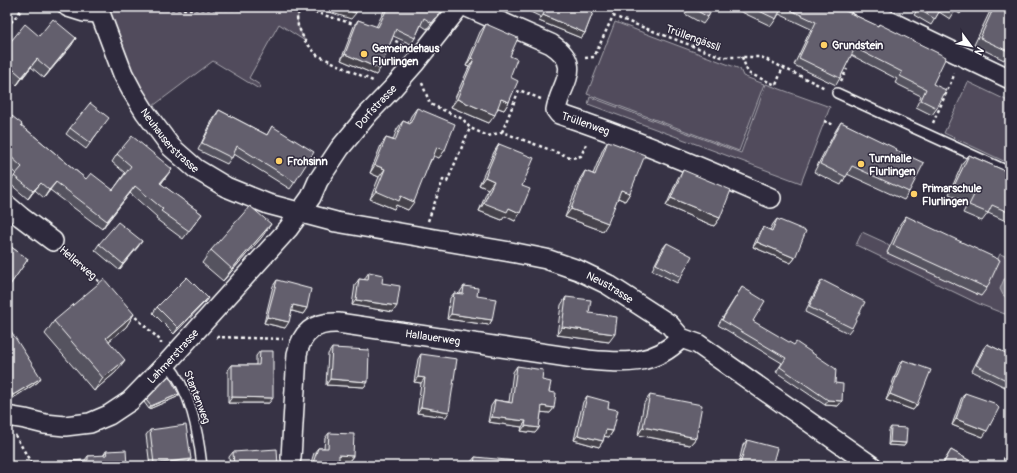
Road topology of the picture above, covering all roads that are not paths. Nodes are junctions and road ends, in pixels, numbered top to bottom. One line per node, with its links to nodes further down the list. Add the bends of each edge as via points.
1 (68, 7): 5 (street, via 84,12)
2 (459, 7): 12 (street, Dorfstrasse, via 418,59 340,148)
3 (467, 7): 10 (street, Trüllenweg, via 551,44 561,51 567,62 568,72 556,110 559,114 637,141)
4 (860, 7): 6 (street)
5 (100, 10): 12 (street, Neuhauserstrasse, via 132,92 171,147 196,169 226,187 268,204)
6 (890, 13): 7 (street, via 963,56)
7 (1010, 79)
8 (835, 90): 9 (lane)
9 (1010, 172)
10 (771, 198)
11 (7, 205): 13 (street, Hellerweg)
12 (301, 212): 14 (street, Neustrasse, via 336,222 546,259 607,284 669,324); 15 (street, Lahmerstrasse)
13 (53, 241)
14 (680, 338): 17 (street, Hallauerweg, via 671,348 653,357 641,361 617,362 588,360 338,323 316,326 301,340 297,354); 19 (street, via 698,344)
15 (167, 363): 16 (street, Lahmerstrasse, via 130,401 110,415 90,423 65,426); 18 (lane, Stantenweg, via 176,373 197,427)
16 (7, 416)
17 (292, 458)
18 (202, 466)
19 (872, 466)

